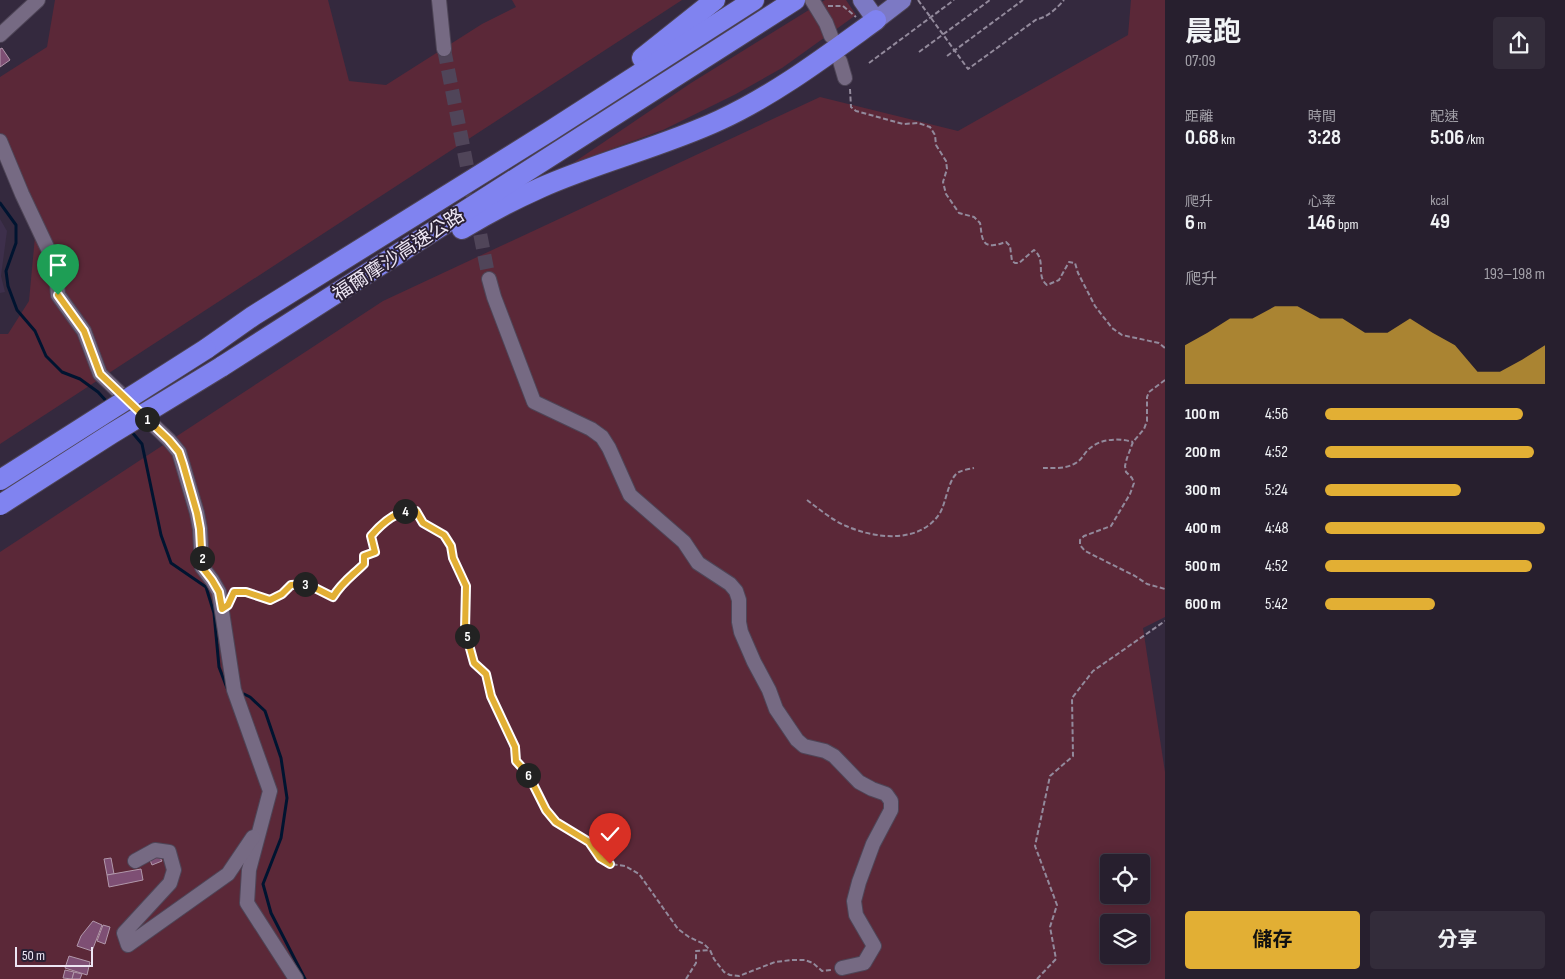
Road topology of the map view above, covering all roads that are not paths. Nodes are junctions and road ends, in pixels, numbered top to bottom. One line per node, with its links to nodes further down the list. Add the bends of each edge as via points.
1 (439, 0): 13 (street)
2 (715, 0): 16 (highway)
3 (754, 0): 16 (highway, 福爾摩沙高速公路)
4 (795, 0): 12 (highway, 福爾摩沙高速公路)
5 (862, 0): 9 (main road)
6 (902, 0): 9 (main road)
7 (31, 2): 10 (street)
8 (813, 3): 11 (street); 12 (highway)
9 (876, 20): 19 (highway, via 772,92 721,119 540,188)
10 (0, 35)
11 (831, 36)
12 (738, 37): 19 (highway, 福爾摩沙高速公路)
13 (444, 49)
14 (840, 61): 15 (street)
15 (845, 78)
16 (550, 131): 20 (highway, 福爾摩沙高速公路, bridge, via 253,316)
17 (0, 141): 22 (street, via 55,264 58,295 84,331 100,374 179,452 197,513 202,567 219,592 234,690 270,791)
18 (490, 280): 24 (street, via 534,402 602,437 630,495 684,542 698,563 736,591 744,640 776,709 797,740 804,746 834,756 859,782 886,794 892,801 891,810 858,882 854,901 856,915 874,946 864,963)
19 (281, 329): 21 (highway, 福爾摩沙高速公路, bridge)
20 (0, 480)
21 (0, 505)
22 (260, 829): 23 (street, via 228,874 128,945 124,933 170,883 174,870 169,852 155,850); 25 (street, via 249,870 247,903)
23 (135, 861)
24 (842, 968)
25 (296, 979)

